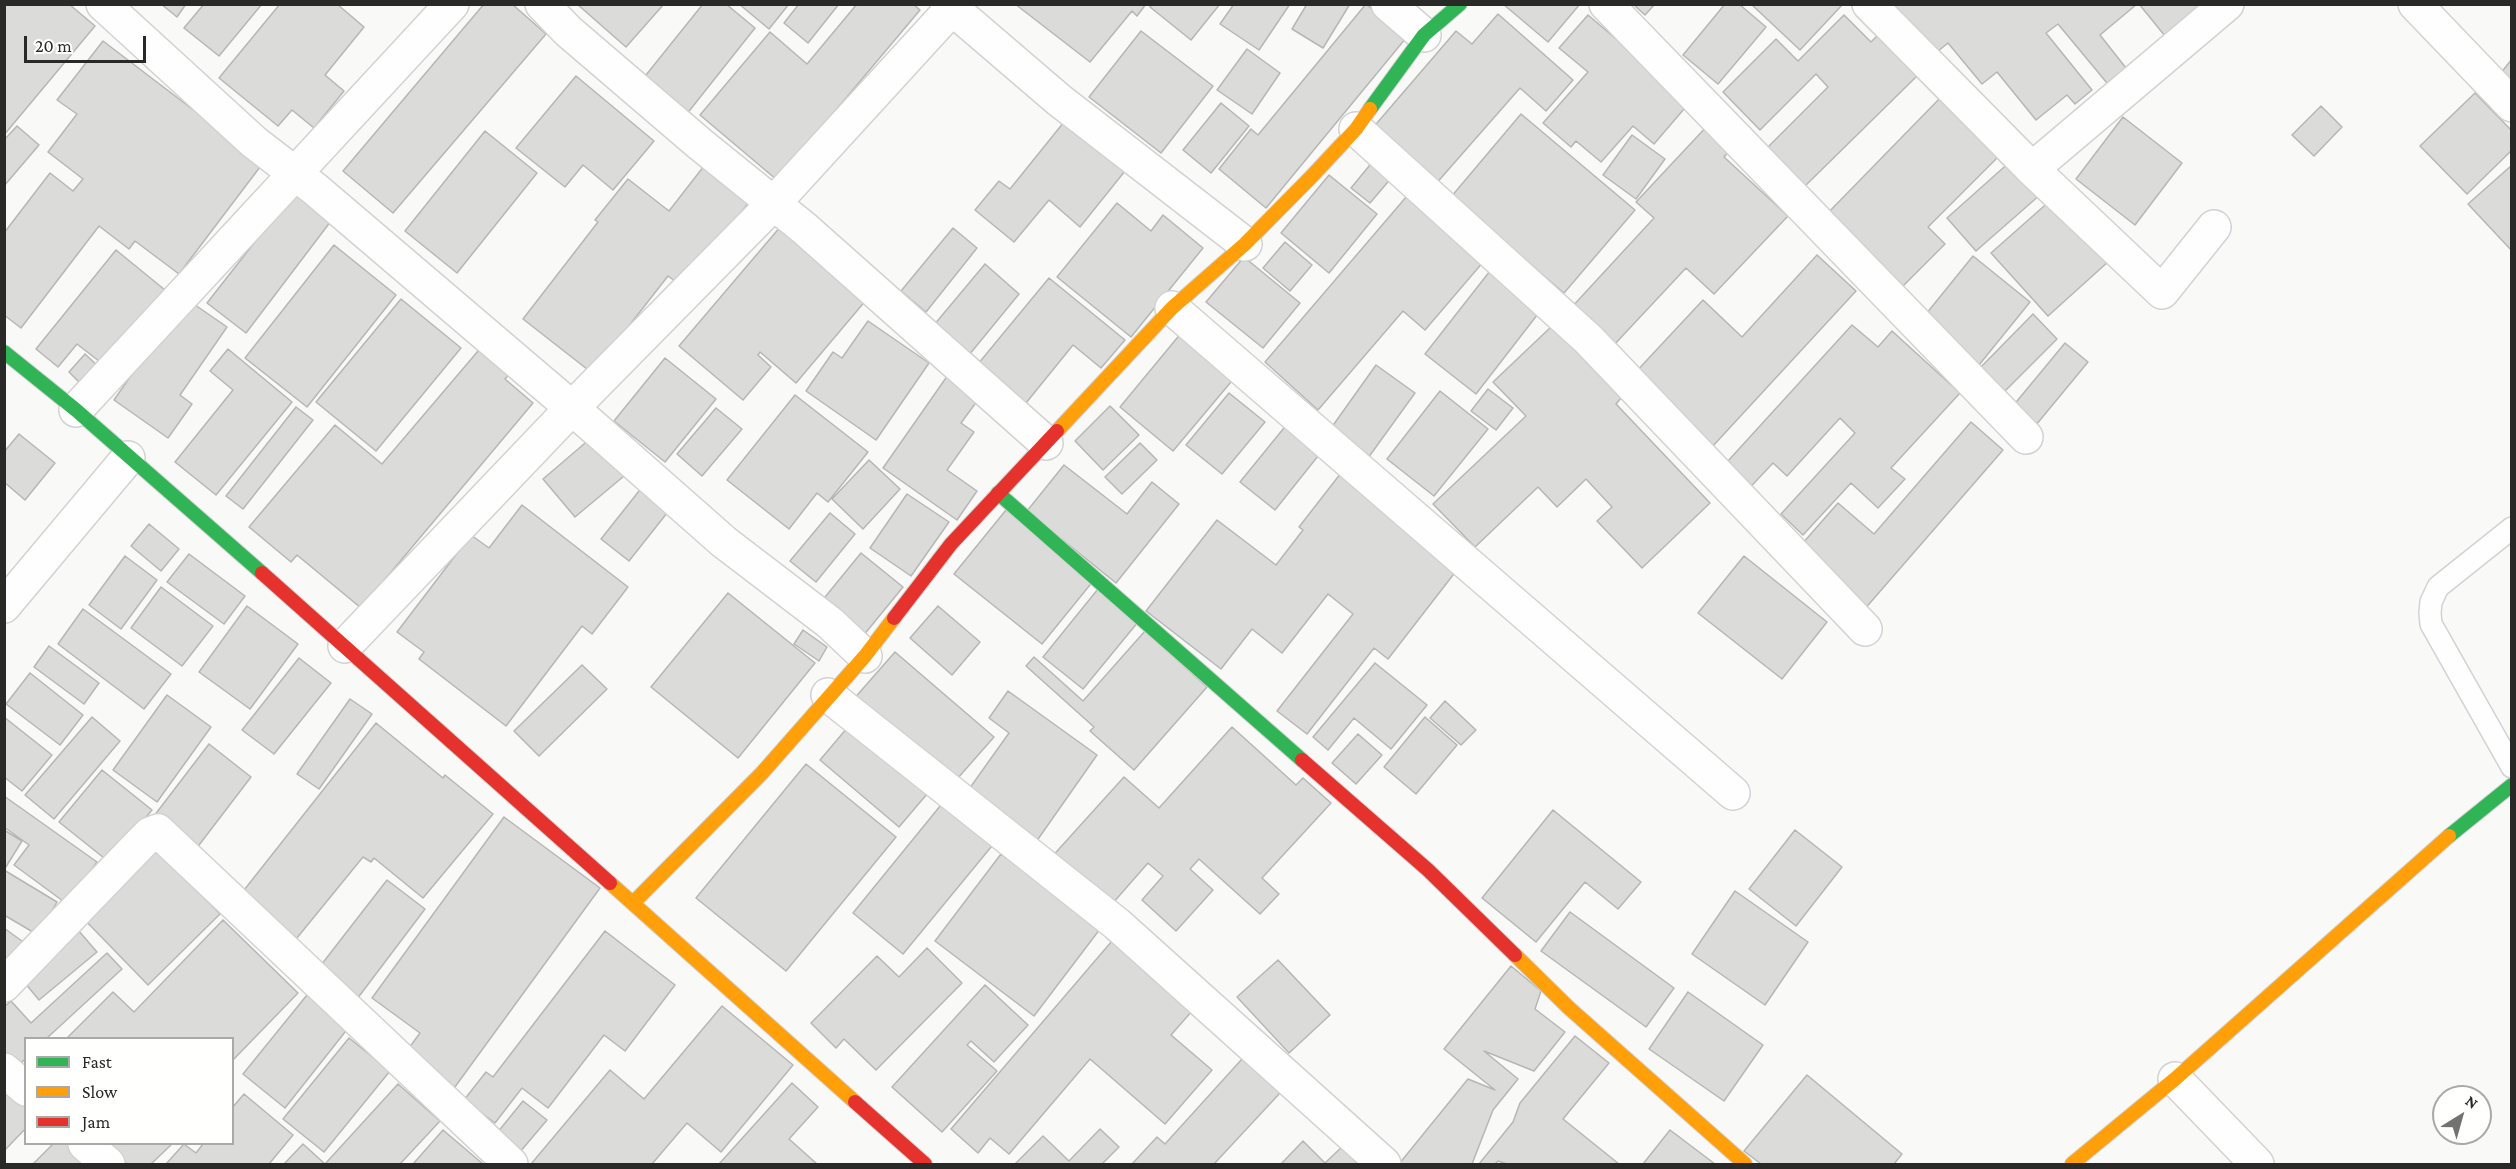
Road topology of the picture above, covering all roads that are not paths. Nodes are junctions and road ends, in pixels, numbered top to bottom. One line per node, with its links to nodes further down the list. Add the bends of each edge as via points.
1 (102, 4): 15 (street, via 254,142)
2 (452, 4): 15 (street)
3 (542, 4): 16 (street, via 691,136)
4 (1388, 4): 11 (street)
5 (1460, 4): 11 (street)
6 (1606, 4): 23 (street)
7 (1869, 4): 14 (street)
8 (2227, 4): 14 (street)
9 (2415, 4): 12 (street)
10 (952, 6): 16 (street); 18 (street, via 1059,100)
11 (1424, 35): 13 (street)
12 (2511, 105)
13 (1356, 129): 18 (street); 29 (street, via 1588,339)
14 (2032, 169): 17 (street, via 2162,292)
15 (295, 172): 21 (street); 22 (street)
16 (774, 203): 21 (street); 24 (street)
17 (2214, 227)
18 (1245, 244): 19 (street)
19 (1172, 309): 24 (street); 35 (street)
20 (4, 352): 22 (street)
21 (572, 408): 30 (street); 31 (street, via 724,542 830,623)
22 (76, 410): 25 (street)
23 (2026, 437)
24 (1046, 443): 26 (street)
25 (128, 458): 28 (street); 30 (street)
26 (998, 493): 31 (street, via 951,544); 46 (street, via 1428,870 1569,1008)
27 (2511, 528): 33 (lane, via 2438,587 2430,613 2432,624)
28 (4, 606)
29 (1865, 629)
30 (345, 646): 36 (street)
31 (865, 656): 32 (street)
32 (828, 695): 36 (street, via 762,774); 45 (street, via 1117,924)
33 (2511, 767)
34 (2511, 785): 39 (street, via 2422,857)
35 (1733, 793)
36 (633, 903): 44 (street)
37 (4, 985): 43 (street, via 140,844 158,831)
38 (4, 1070): 40 (street)
39 (2175, 1079): 47 (street); 48 (street)
40 (24, 1087)
41 (87, 1145): 42 (street)
42 (108, 1164)
43 (511, 1164)
44 (925, 1164)
45 (1384, 1164)
46 (1745, 1164)
47 (2072, 1164)
48 (2257, 1164)

